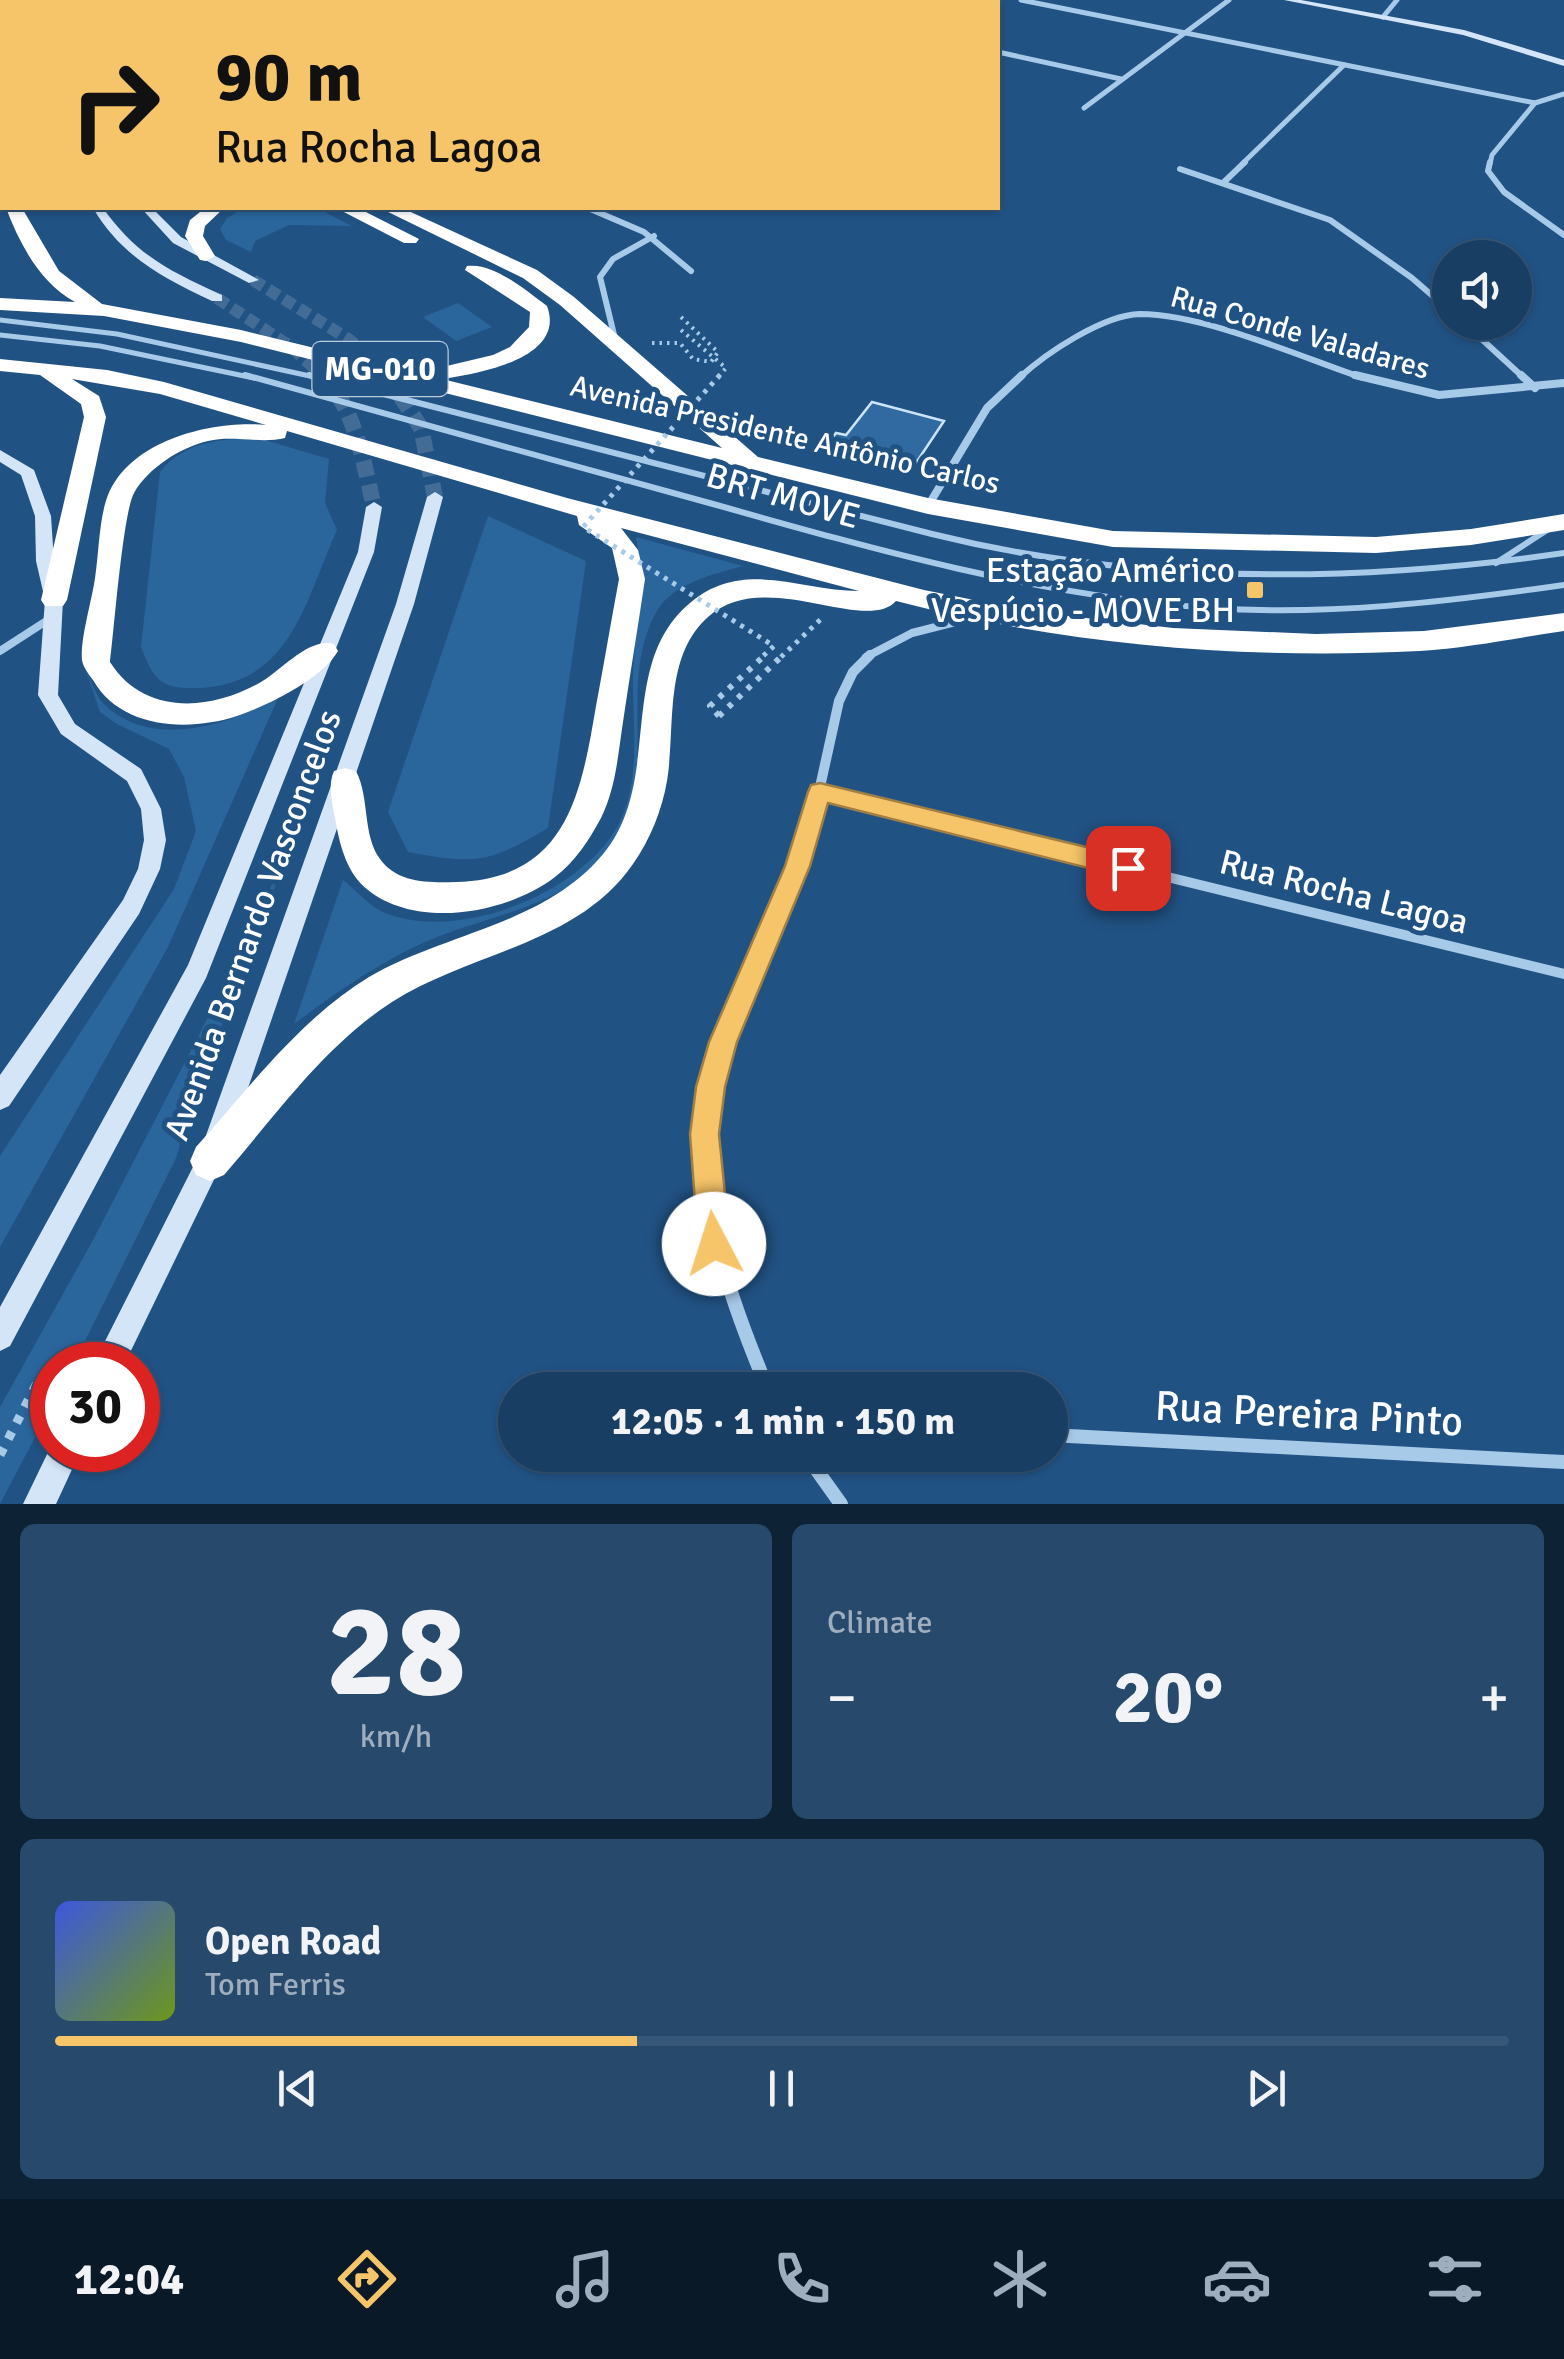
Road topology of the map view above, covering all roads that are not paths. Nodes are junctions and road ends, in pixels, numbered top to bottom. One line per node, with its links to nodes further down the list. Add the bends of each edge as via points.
1 (1021, 0): 6 (street)
2 (1228, 0): 6 (street)
3 (1288, 0): 5 (main road)
4 (1397, 0): 5 (street)
5 (1383, 16): 8 (main road)
6 (1182, 32): 9 (street); 10 (street)
7 (1000, 52): 10 (street)
8 (1564, 64)
9 (1344, 65): 12 (street); 15 (street)
10 (1121, 79): 13 (street)
11 (1564, 94): 12 (street)
12 (1534, 104): 23 (street, via 1492,155 1488,172 1504,192)
13 (1084, 108)
14 (1180, 170): 15 (street)
15 (1224, 182): 28 (street, via 1330,220)
16 (15, 210): 31 (highway, via 47,273)
17 (99, 210): 29 (main road, via 121,244 152,268)
18 (148, 210): 25 (main road, via 177,240)
19 (214, 210): 25 (highway, via 196,224 194,236)
20 (349, 210): 38 (highway, via 510,288 540,310 538,333 514,354)
21 (393, 210): 35 (highway, via 530,274)
22 (594, 210): 24 (street)
23 (1564, 235)
24 (654, 236): 26 (street); 35 (street, via 610,258 598,273)
25 (206, 256): 27 (main road)
26 (691, 271)
27 (253, 280)
28 (1432, 295)
29 (217, 298)
30 (0, 304): 31 (highway, Avenida Presidente Antônio Carlos / MG-010)
31 (104, 310): 38 (highway, Avenida Presidente Antônio Carlos / MG-010)
32 (0, 320): 50 (lane, BRT MOVE, via 88,328 239,356 1020,553 1258,574 1395,574)
33 (0, 335): 51 (lane, BRT MOVE, via 216,367 841,539 1075,593 1211,608 1352,609)
34 (1483, 340): 40 (street)
35 (620, 348): 43 (highway)
36 (0, 365): 37 (highway, MG-010)
37 (42, 369): 41 (highway, MG-010, via 164,388); 53 (highway, via 91,402 95,417)
38 (412, 377): 43 (highway, Avenida Presidente Antônio Carlos / MG-010)
39 (1564, 383): 40 (street, Rua Conde Valadares)
40 (1535, 388): 47 (street, Rua Conde Valadares, via 1439,395 1364,378 1204,325 1138,314 1077,334 1045,354 988,408)
41 (324, 436): 45 (highway, MG-010); 57 (highway, via 206,434 150,458 120,495 96,662 107,686 159,714 254,699)
42 (0, 455): 53 (main road, via 28,473 43,516)
43 (754, 464): 47 (highway, Avenida Presidente Antônio Carlos / MG-010)
44 (435, 497): 58 (main road, Avenida Bernardo Vasconcelos)
45 (558, 504): 52 (highway, MG-010); 58 (highway, via 599,524 632,559 600,772 570,840 538,873 514,886 469,896 401,891 376,878 357,845)
46 (374, 506): 57 (main road, Avenida Bernardo Vasconcelos, via 366,552)
47 (928, 506): 48 (highway, Avenida Presidente Antônio Carlos / MG-010, via 1113,539 1178,543 1376,545)
48 (1560, 523): 50 (lane)
49 (1564, 553): 50 (lane, BRT MOVE)
50 (1492, 565)
51 (1564, 585)
52 (924, 599): 54 (highway, MG-010); 62 (highway, via 838,599 763,588 701,608 670,650 652,783 638,830 598,884 570,904 379,991 318,1041)
53 (52, 609): 56 (street); 61 (main road, via 48,695 68,729 134,776 151,809 154,840 131,907)
54 (996, 612): 55 (highway, MG-010, via 1173,638 1316,644 1424,641); 59 (street, via 915,631 855,669 840,696)
55 (1564, 622)
56 (0, 651)
57 (324, 651): 63 (main road, Avenida Bernardo Vasconcelos, via 198,970)
58 (345, 780): 62 (main road, Avenida Bernardo Vasconcelos)
59 (820, 792): 60 (street, Rua Rocha Lagoa); 65 (street, via 771,936 723,1042 704,1134 714,1244)
60 (1564, 974)
61 (0, 1098)
62 (210, 1162): 64 (main road, Avenida Bernardo Vasconcelos)
63 (0, 1336)
64 (120, 1342)
65 (760, 1372)
66 (1068, 1436): 67 (street, Rua Pereira Pinto)
67 (1564, 1462)
68 (55, 1472): 70 (main road)
69 (818, 1472): 71 (street)
70 (39, 1504)
71 (841, 1504)

